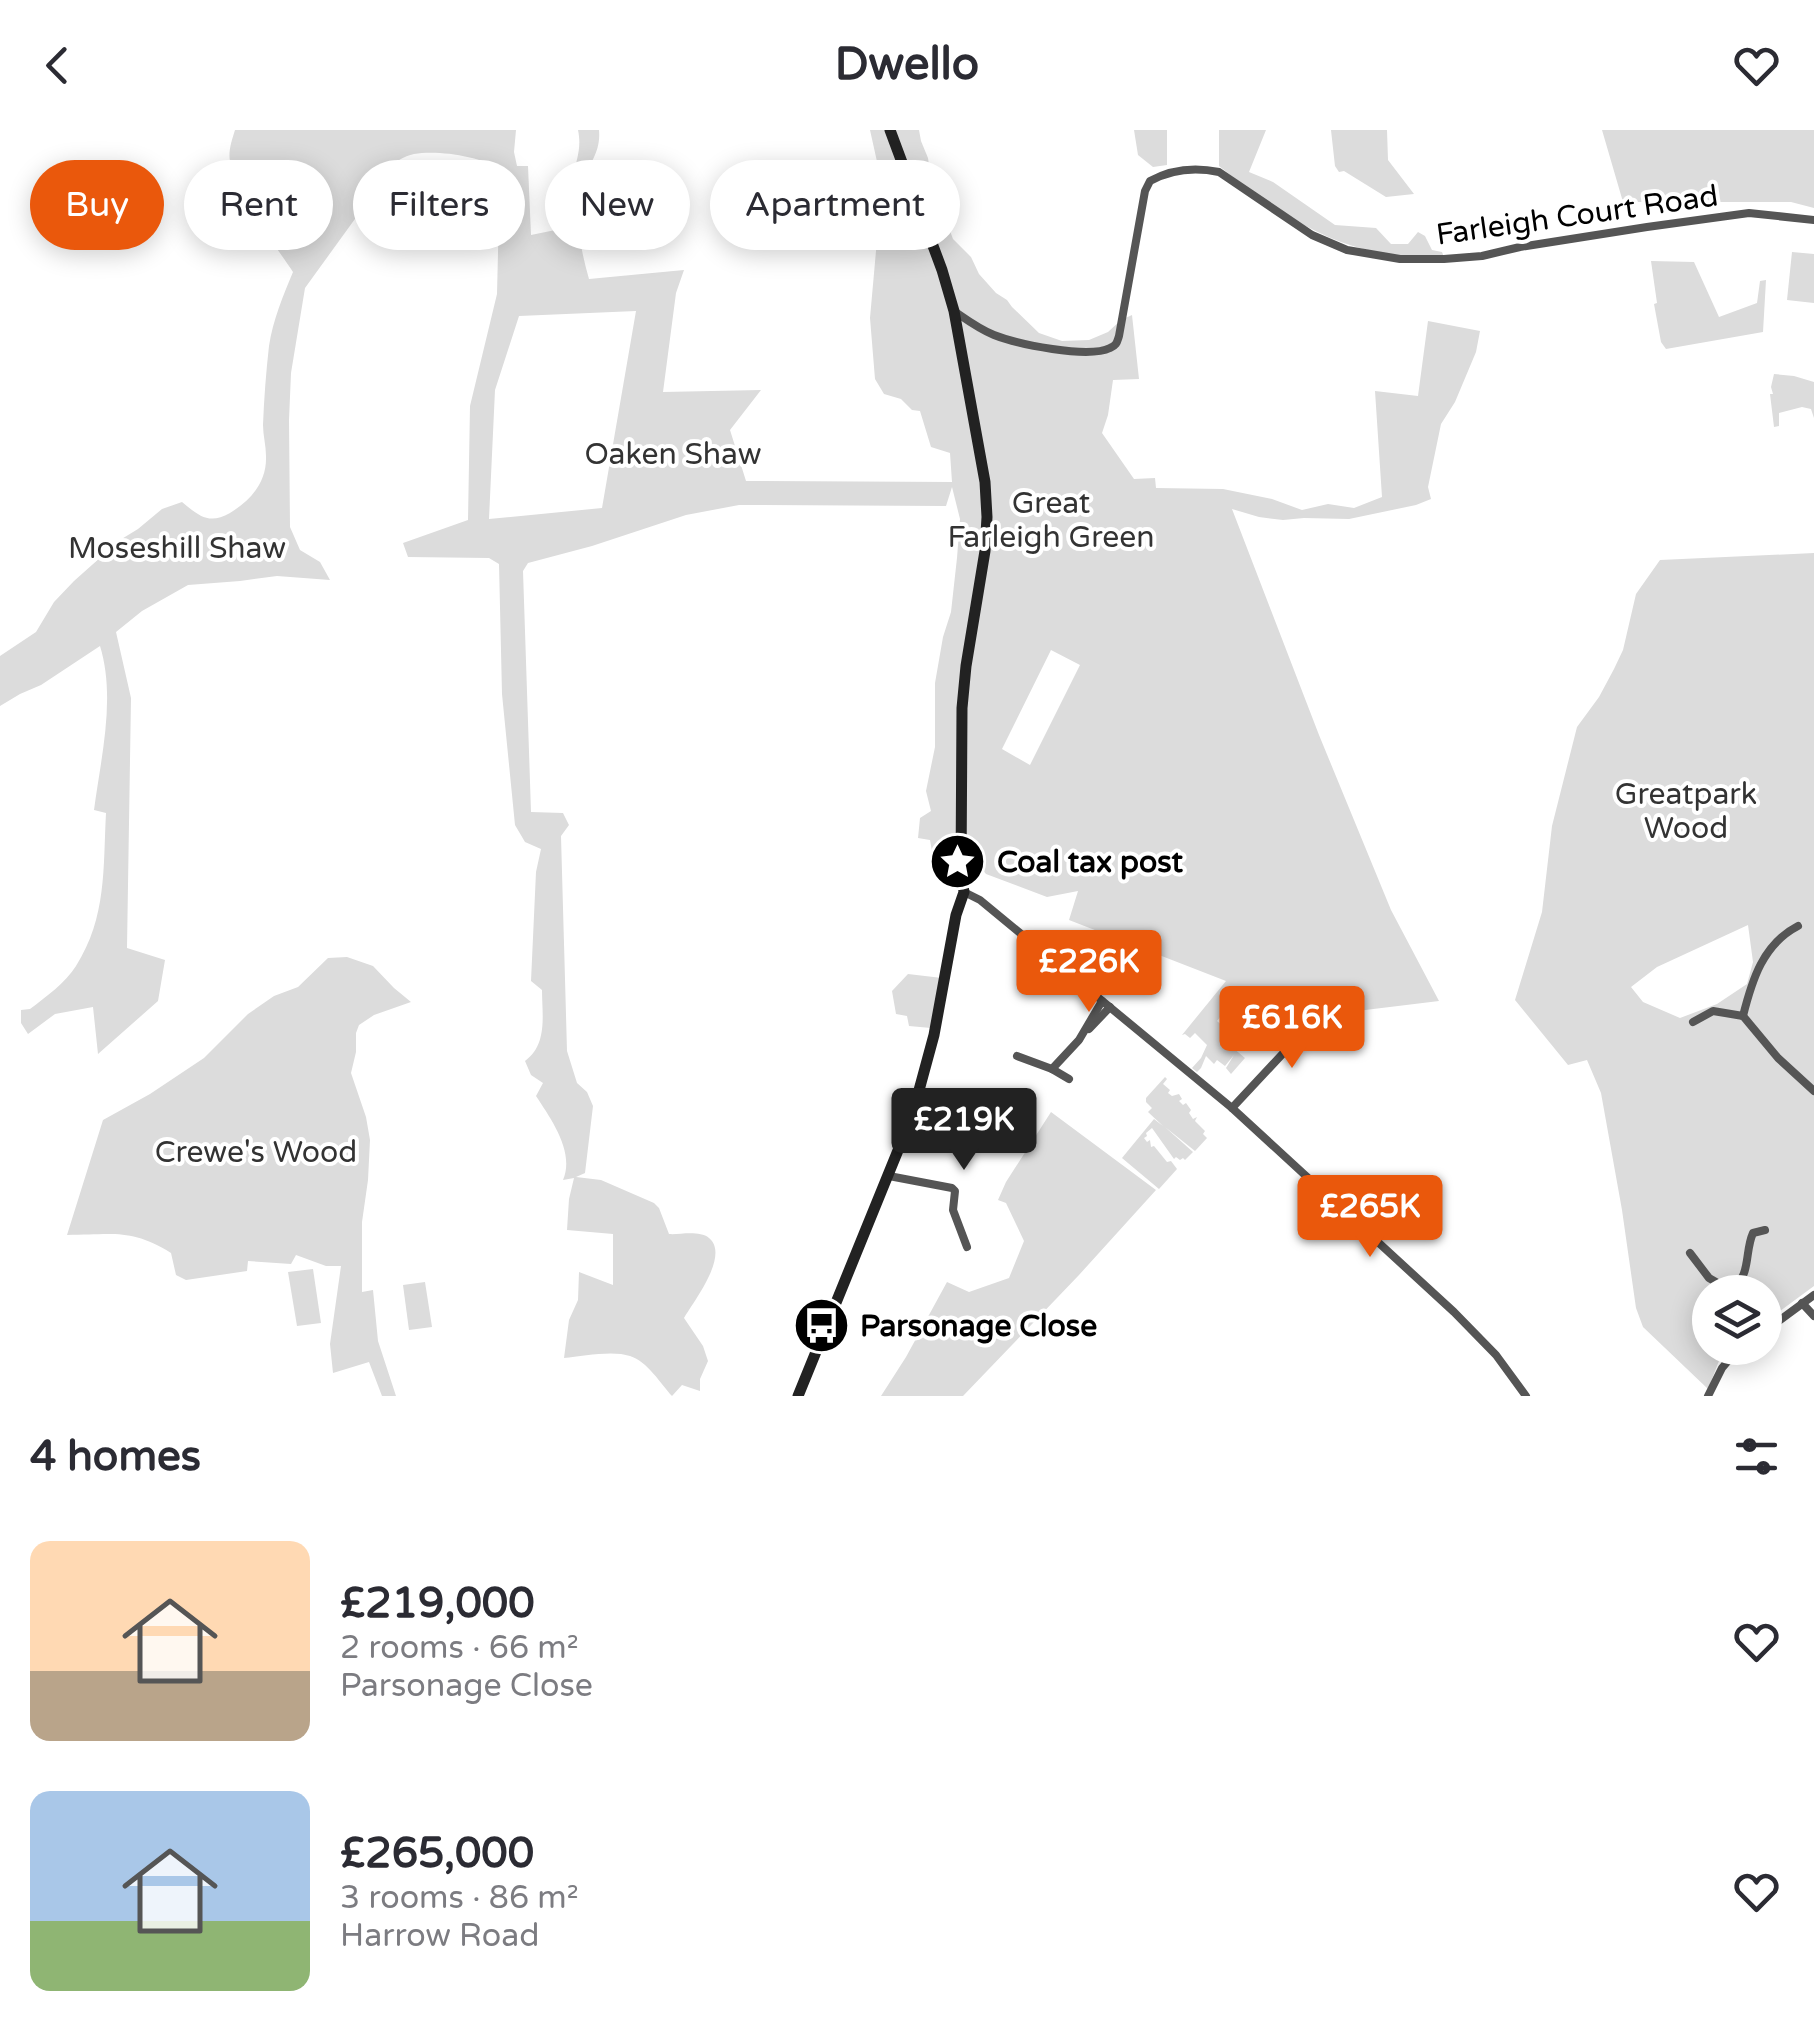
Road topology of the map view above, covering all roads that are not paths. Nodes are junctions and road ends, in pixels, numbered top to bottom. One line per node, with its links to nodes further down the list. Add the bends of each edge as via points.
1 (890, 130): 3 (street)
2 (1814, 220): 4 (street, Farleigh Court Road, via 1749,213 1482,256 1400,259 1347,250 1312,235 1219,172 1182,170 1150,180 1145,191 1119,336 1109,349 1010,341)
3 (954, 311): 4 (street, Farleigh Court Road); 5 (street)
4 (972, 324): 5 (street)
5 (959, 338): 6 (street, via 987,518 962,708)
6 (964, 892): 8 (street); 17 (street, via 926,1070)
7 (1798, 926): 10 (street, via 1763,958)
8 (1106, 1004): 13 (street); 16 (street)
9 (1322, 1010): 16 (street)
10 (1744, 1016): 11 (street, via 1714,1011); 15 (street)
11 (1693, 1022)
12 (1017, 1056): 13 (street)
13 (1052, 1069): 14 (street)
14 (1069, 1079)
15 (1814, 1091)
16 (1232, 1108): 31 (street, via 1454,1312)
17 (889, 1176): 21 (street, via 952,1188); 30 (street)
18 (1746, 1222): 20 (street)
19 (1765, 1230): 20 (street)
20 (1753, 1233): 24 (street)
21 (967, 1247)
22 (1690, 1252): 23 (street)
23 (1707, 1275)
24 (1745, 1275)
25 (1814, 1295): 26 (street)
26 (1802, 1302): 27 (street); 28 (street)
27 (1814, 1316)
28 (1782, 1318)
29 (1725, 1365): 32 (street)
30 (798, 1396)
31 (1526, 1396)
32 (1708, 1396)

